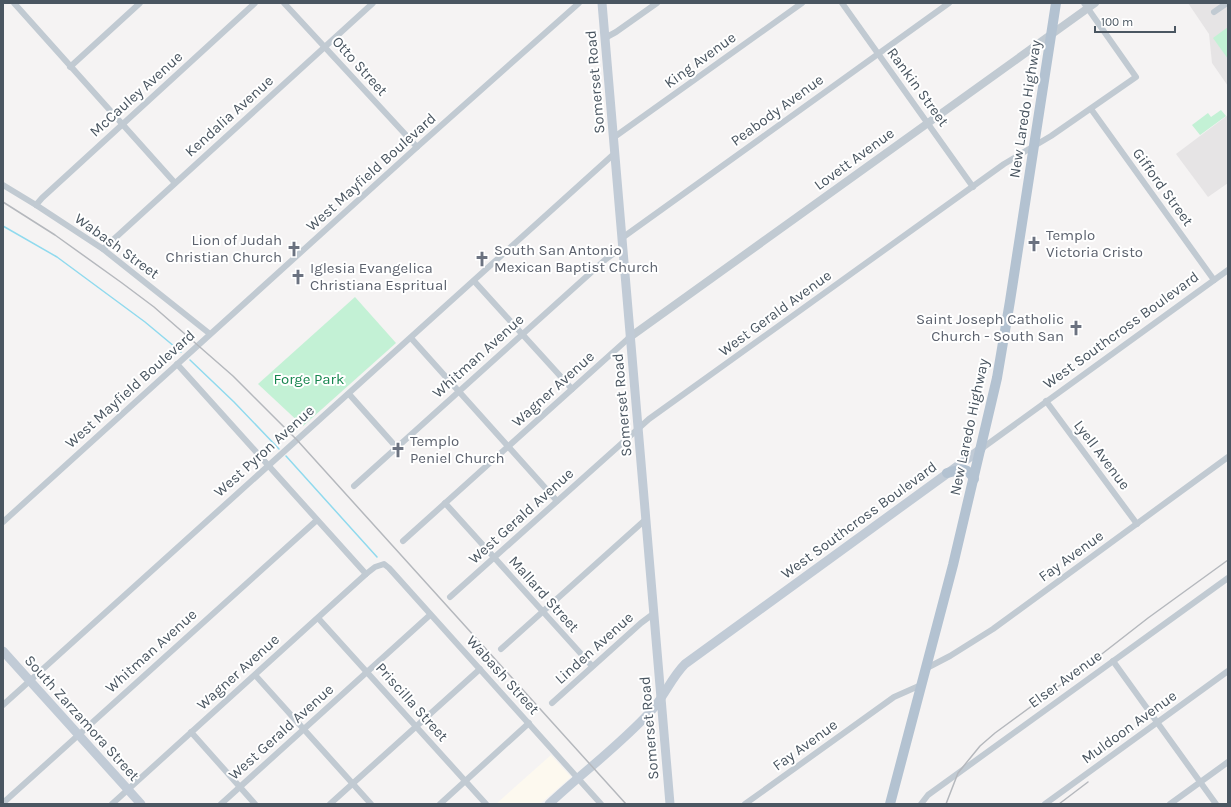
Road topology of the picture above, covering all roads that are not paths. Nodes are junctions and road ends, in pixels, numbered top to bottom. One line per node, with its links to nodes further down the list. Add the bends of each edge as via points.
1 (14, 3): 20 (street)
2 (140, 3): 20 (street)
3 (255, 3): 23 (street, McCauley Avenue)
4 (284, 3): 18 (street, Otto Street)
5 (373, 3): 18 (street, Kendalia Avenue)
6 (579, 3): 26 (street, West Mayfield Boulevard)
7 (602, 3): 17 (main road, Somerset Road)
8 (657, 3): 17 (street)
9 (802, 3): 24 (street, King Avenue)
10 (842, 3): 19 (street, Rankin Street)
11 (949, 3): 19 (street, Peabody Avenue)
12 (1056, 3): 16 (main road, New Laredo Highway)
13 (1227, 3): 15 (street)
14 (1089, 5): 16 (street, Lovett Avenue); 21 (street, West Gerald Avenue, via 1136,77)
15 (1214, 12)
16 (1051, 35): 22 (street, Lovett Avenue); 25 (main road, New Laredo Highway)
17 (605, 38): 24 (main road, Somerset Road)
18 (325, 47): 26 (street, Otto Street); 28 (street, Kendalia Avenue)
19 (878, 53): 22 (street, Rankin Street); 32 (street, Peabody Avenue)
20 (70, 67): 23 (street)
21 (1091, 109): 25 (street, West Gerald Avenue); 36 (street, Gifford Street)
22 (928, 123): 30 (street, Rankin Street); 40 (street, Lovett Avenue)
23 (122, 124): 28 (street); 31 (street, McCauley Avenue)
24 (613, 138): 27 (main road, Somerset Road)
25 (1034, 145): 30 (street, West Gerald Avenue); 50 (main road, New Laredo Highway, via 997,378)
26 (417, 147): 38 (street, West Mayfield Boulevard)
27 (615, 153): 32 (main road, Somerset Road); 37 (street, West Pyron Avenue)
28 (175, 183): 33 (street, Kendalia Avenue)
29 (3, 185): 31 (street, Wabash Street)
30 (973, 187): 47 (street, West Gerald Avenue)
31 (36, 204): 33 (street, Wabash Street)
32 (622, 238): 34 (main road, Somerset Road)
33 (102, 249): 38 (street, Wabash Street)
34 (623, 250): 39 (street, Whitman Avenue, via 606,259); 40 (main road, Somerset Road)
35 (1228, 270): 36 (street, West Southcross Boulevard)
36 (1214, 280): 46 (street, West Southcross Boulevard)
37 (474, 281): 39 (street); 41 (street, West Pyron Avenue)
38 (210, 334): 42 (street, West Mayfield Boulevard)
39 (523, 334): 43 (street); 44 (street, Whitman Avenue)
40 (630, 337): 43 (street, Wagner Avenue); 47 (main road, Somerset Road)
41 (411, 338): 44 (street); 45 (street, West Pyron Avenue)
42 (177, 364): 52 (street); 60 (street, West Mayfield Boulevard)
43 (572, 389): 48 (street, Wagner Avenue)
44 (459, 392): 48 (street); 49 (street, Whitman Avenue)
45 (349, 394): 49 (street); 52 (street, West Pyron Avenue)
46 (1046, 401): 50 (street, West Southcross Boulevard); 61 (street, Lyell Avenue)
47 (638, 429): 56 (street, West Gerald Avenue); 59 (main road, Somerset Road)
48 (508, 446): 56 (street); 57 (street, Wagner Avenue)
49 (397, 448): 55 (street, Whitman Avenue)
50 (981, 449): 53 (main road, West Southcross Boulevard); 54 (main road, New Laredo Highway)
51 (1228, 457): 61 (street, Fay Avenue)
52 (268, 466): 58 (street); 81 (street, West Pyron Avenue)
53 (947, 473): 54 (main road, via 964,470); 83 (main road, West Southcross Boulevard, via 694,656 678,670)
54 (974, 479): 77 (main road, New Laredo Highway)
55 (354, 486)
56 (557, 501): 63 (street, West Gerald Avenue)
57 (445, 503): 62 (street, Wagner Avenue); 63 (street, Mallard Street)
58 (317, 520): 65 (street); 91 (street, Whitman Avenue)
59 (646, 520): 68 (street); 69 (main road, Somerset Road)
60 (3, 522)
61 (1137, 524): 77 (street, Fay Avenue, via 992,629)
62 (404, 541)
63 (494, 558): 67 (street, West Gerald Avenue); 68 (street, Mallard Street)
64 (384, 564): 65 (street, Wagner Avenue, via 378,565); 70 (street, Wabash Street)
65 (366, 574): 71 (street, Wagner Avenue)
66 (1228, 578): 74 (street, Elser Avenue)
67 (450, 597)
68 (543, 612): 72 (street); 75 (street, Mallard Street)
69 (654, 614): 75 (street, Linden Avenue, via 640,623); 83 (main road, Somerset Road)
70 (430, 615): 76 (street, Wabash Street); 78 (street, West Gerald Avenue)
71 (318, 618): 78 (street, Priscilla Street); 80 (street, Wagner Avenue)
72 (501, 649)
73 (3, 651): 81 (main road, South Zarzamora Street)
74 (1113, 661): 86 (street); 113 (street, Elser Avenue, via 928,795)
75 (592, 666): 84 (street, Linden Avenue)
76 (480, 669): 87 (street, Wabash Street); 88 (street)
77 (925, 669): 82 (main road, New Laredo Highway)
78 (367, 672): 88 (street, Priscilla Street); 89 (street, West Gerald Avenue)
79 (1228, 672): 86 (street, Muldoon Avenue)
80 (255, 674): 89 (street); 90 (street, Wagner Avenue)
81 (30, 681): 85 (street, West Pyron Avenue); 91 (main road, South Zarzamora Street)
82 (921, 685): 111 (street, Fay Avenue, via 894,697); 112 (main road, New Laredo Highway)
83 (661, 698): 93 (main road, West Southcross Boulevard, via 641,722); 110 (main road, Somerset Road)
84 (552, 703)
85 (3, 705)
86 (1157, 722): 95 (street); 114 (street, Muldoon Avenue)
87 (529, 723): 93 (street, Wabash Street); 94 (street)
88 (416, 726): 94 (street, Priscilla Street); 96 (street)
89 (304, 729): 96 (street); 97 (street, West Gerald Avenue)
90 (191, 732): 97 (street); 98 (street, Wagner Avenue)
91 (78, 735): 98 (main road, South Zarzamora Street); 99 (street, Whitman Avenue)
92 (1228, 762): 95 (street)
93 (577, 778): 108 (main road, West Southcross Boulevard); 109 (street, Wabash Street)
94 (465, 781): 106 (street); 107 (street, Priscilla Street)
95 (1200, 782): 115 (street); 116 (street)
96 (353, 783): 104 (street); 105 (street)
97 (239, 787): 102 (street, West Gerald Avenue); 103 (street)
98 (128, 790): 100 (street, Wagner Avenue); 101 (main road, South Zarzamora Street)
99 (3, 803)
100 (112, 804)
101 (141, 804)
102 (221, 804)
103 (255, 804)
104 (330, 804)
105 (371, 804)
106 (440, 804)
107 (486, 804)
108 (549, 804)
109 (601, 804)
110 (670, 804)
111 (745, 804)
112 (890, 804)
113 (920, 804)
114 (1045, 804)
115 (1170, 804)
116 (1216, 804)

